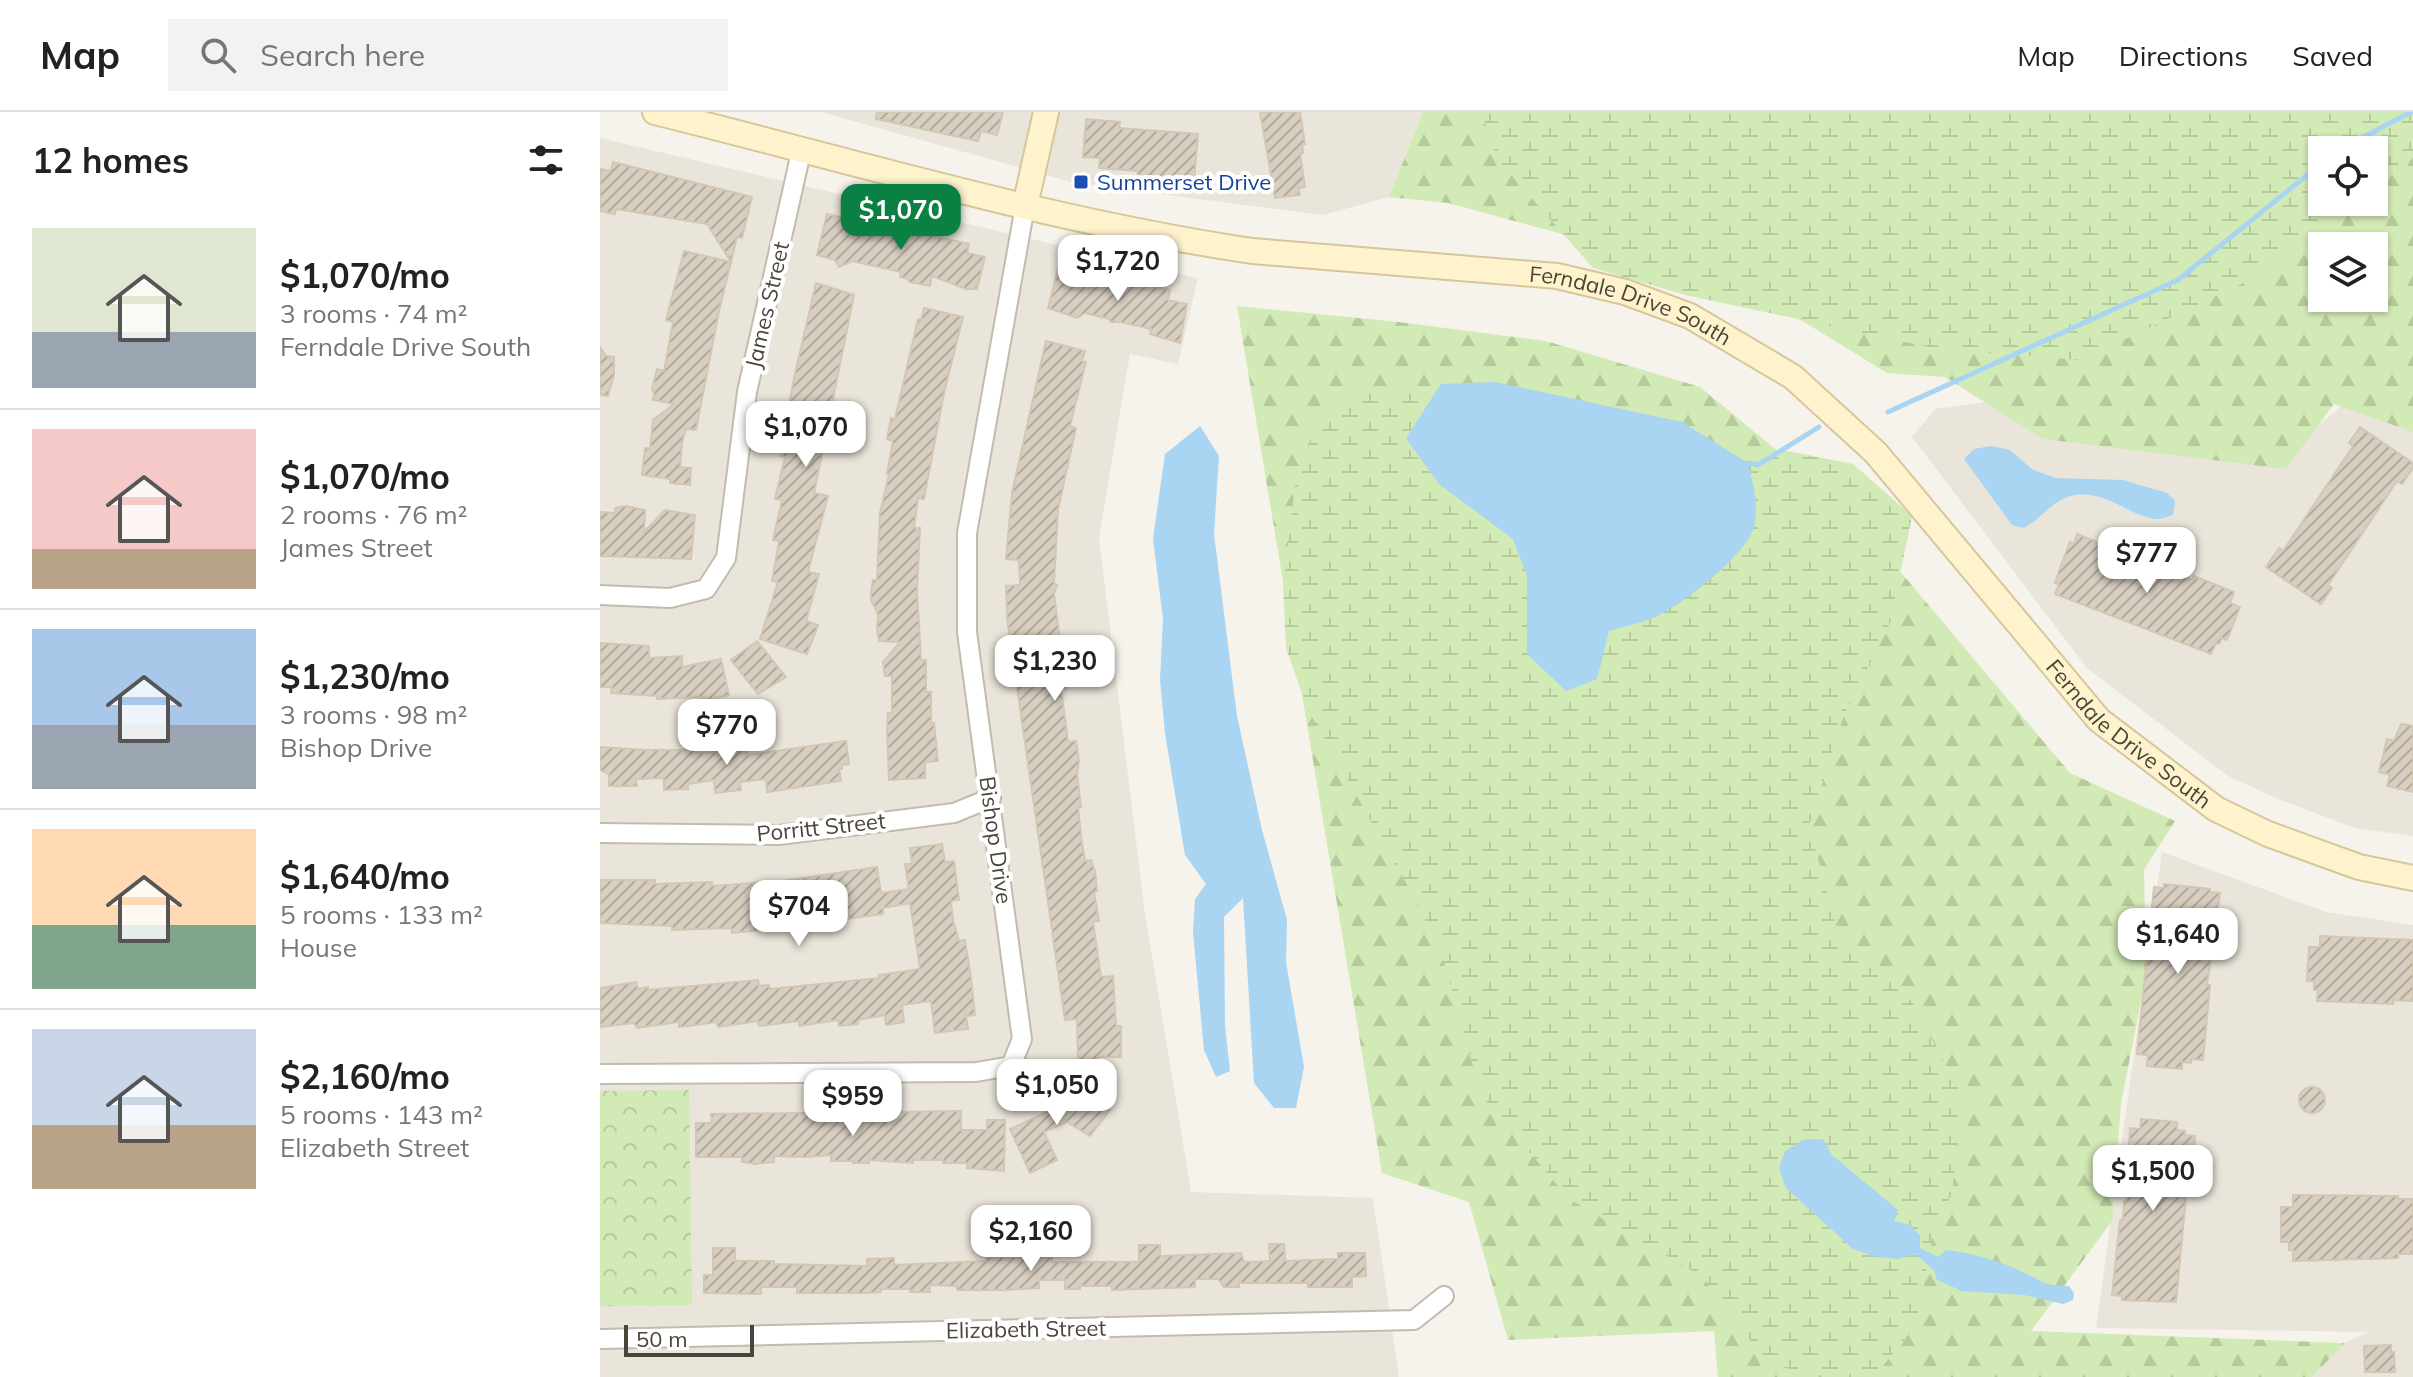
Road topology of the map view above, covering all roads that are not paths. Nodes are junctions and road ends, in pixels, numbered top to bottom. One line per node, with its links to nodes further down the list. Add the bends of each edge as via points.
1 (655, 112): 3 (main road, Ferndale Drive South)
2 (1046, 112): 4 (main road)
3 (802, 148): 4 (main road, Ferndale Drive South); 5 (street, James Street, via 747,392 726,558 706,589 670,598)
4 (1025, 206): 6 (street, Bishop Drive, via 967,533 967,632); 8 (main road, Ferndale Drive South, via 1252,251 1557,276 1625,292 1690,316 1793,377 1876,453 2099,720 2216,809 2345,862)
5 (600, 595)
6 (991, 798): 7 (street, Porritt Street, via 954,813 779,835); 9 (street, Bishop Drive, via 1022,1039 1011,1066 976,1072)
7 (600, 833)
8 (2413, 878)
9 (600, 1074)
10 (1444, 1296): 11 (street, Elizabeth Street, via 1414,1320)
11 (600, 1339)

